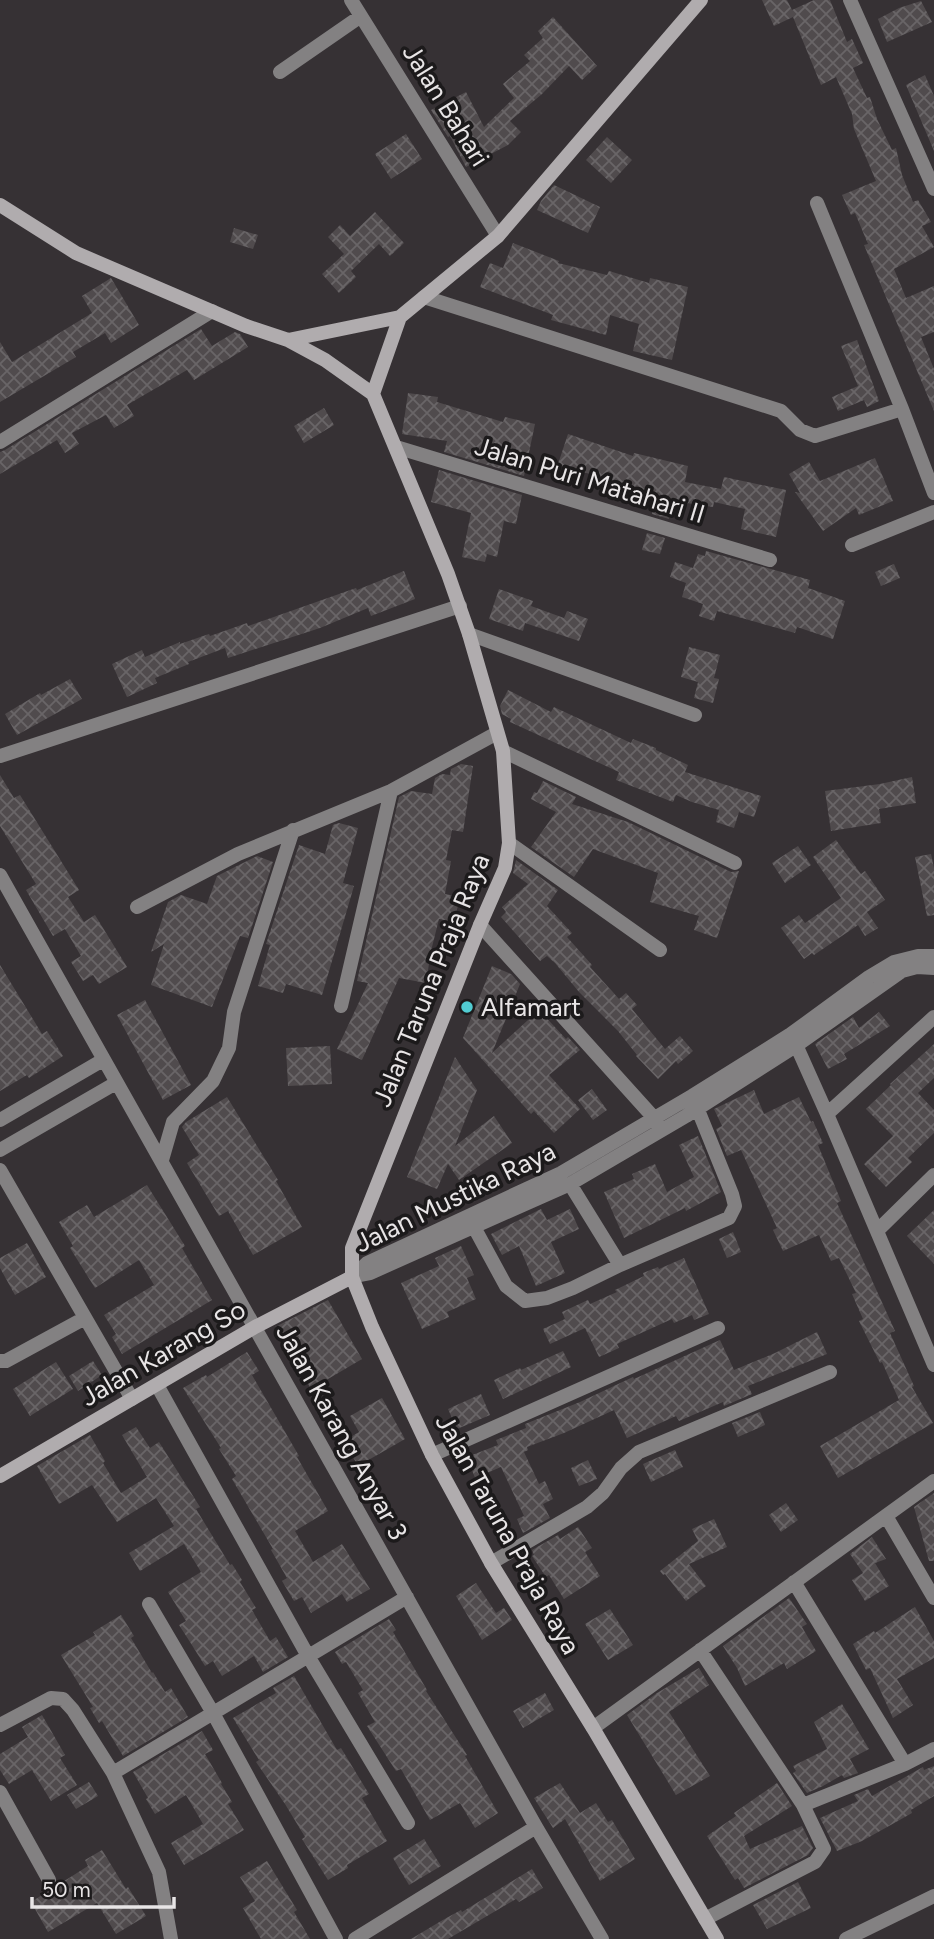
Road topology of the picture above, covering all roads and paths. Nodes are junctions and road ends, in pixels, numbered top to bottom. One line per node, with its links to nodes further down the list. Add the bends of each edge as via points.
1 (351, 0): 4 (street, Jalan Bahari)
2 (701, 0): 9 (street)
3 (850, 0): 6 (street)
4 (361, 16): 5 (street); 9 (street, Jalan Bahari)
5 (280, 72)
6 (934, 189)
7 (817, 203): 15 (street)
8 (0, 205): 11 (street, via 76,253)
9 (498, 236): 10 (street)
10 (425, 297): 12 (street); 15 (street, via 781,411 800,430 815,436)
11 (212, 312): 13 (street); 16 (street)
12 (400, 317): 13 (street); 14 (street)
13 (288, 340): 14 (street)
14 (373, 394): 17 (street, Jalan Taruna Praja Raya)
15 (902, 409): 18 (street)
16 (0, 442)
17 (396, 447): 21 (street, Jalan Puri Matahari II); 22 (street, Jalan Taruna Praja Raya)
18 (934, 493)
19 (934, 512): 20 (street)
20 (852, 545)
21 (770, 559)
22 (460, 606): 23 (street, Jalan Taruna Praja Raya); 27 (street)
23 (469, 634): 24 (street); 25 (street, Jalan Taruna Praja Raya)
24 (695, 715)
25 (497, 733): 26 (street, Jalan Taruna Praja Raya); 28 (street)
26 (503, 751): 30 (street, Jalan Taruna Praja Raya); 31 (street)
27 (0, 756)
28 (391, 791): 29 (street); 38 (street)
29 (293, 830): 33 (street); 48 (street, via 234,1012 229,1048 213,1081 173,1122)
30 (509, 843): 34 (street, Jalan Taruna Praja Raya, via 505,868); 35 (street)
31 (735, 863)
32 (0, 875): 41 (street, Jalan Karang Anyar 3)
33 (136, 907)
34 (480, 925): 46 (street); 55 (street, Jalan Taruna Praja Raya, via 352,1248)
35 (660, 950)
36 (934, 956): 40 (street, Jalan Mustika Raya, via 894,962)
37 (934, 968): 40 (street, Jalan Mustika Raya, via 902,971)
38 (341, 1006)
39 (934, 1017): 44 (street)
40 (794, 1040): 43 (street, Jalan Mustika Raya); 44 (street)
41 (103, 1060): 42 (street, Jalan Karang Anyar 3); 45 (street)
42 (116, 1083): 47 (street); 48 (street, Jalan Karang Anyar 3)
43 (695, 1102): 46 (street, Jalan Mustika Raya); 54 (street, via 735,1206 729,1218)
44 (827, 1114): 53 (street)
45 (0, 1120)
46 (658, 1125): 51 (street, Jalan Mustika Raya); 55 (street, Jalan Mustika Raya, via 367,1263)
47 (0, 1150)
48 (162, 1160): 57 (street, Jalan Karang Anyar 3)
49 (0, 1170): 56 (street)
50 (934, 1175): 53 (street)
51 (570, 1184): 52 (street, Jalan Mustika Raya); 54 (street)
52 (474, 1227): 54 (street, via 506,1286 525,1301 547,1298); 55 (street, Jalan Mustika Raya)
53 (877, 1231): 59 (street)
54 (620, 1265)
55 (352, 1277): 57 (street, Jalan Karang So); 65 (street, Jalan Taruna Praja Raya)
56 (85, 1318): 60 (street); 64 (street)
57 (255, 1327): 63 (street, Jalan Karang So); 71 (street, Jalan Karang Anyar 3)
58 (718, 1328): 65 (street)
59 (930, 1343): 61 (street)
60 (0, 1361)
61 (934, 1365)
62 (831, 1372): 69 (street, via 639,1452 587,1507)
63 (157, 1385): 64 (street, Jalan Karang So); 75 (street)
64 (132, 1399): 66 (street, Jalan Karang So)
65 (432, 1455): 69 (street, Jalan Taruna Praja Raya)
66 (0, 1476)
67 (934, 1481): 68 (street)
68 (886, 1516): 70 (street); 72 (street)
69 (491, 1563): 78 (street, Jalan Taruna Praja Raya)
70 (794, 1583): 74 (street); 80 (street)
71 (407, 1597): 75 (street); 85 (street, Jalan Karang Anyar 3)
72 (934, 1598)
73 (149, 1604): 76 (street)
74 (700, 1650): 78 (street); 83 (street)
75 (308, 1656): 76 (street); 84 (street)
76 (213, 1713): 81 (street); 90 (street)
77 (0, 1726): 81 (street, via 51,1698 63,1699)
78 (593, 1728): 88 (street, Jalan Taruna Praja Raya)
79 (934, 1749): 80 (street)
80 (905, 1764): 83 (street)
81 (113, 1773): 89 (street, via 159,1872)
82 (0, 1792): 86 (street)
83 (803, 1805): 88 (street, via 824,1849 815,1862)
84 (408, 1823)
85 (536, 1827): 91 (street); 92 (street, Jalan Karang Anyar 3)
86 (49, 1880)
87 (934, 1896): 94 (street)
88 (705, 1919): 93 (street, Jalan Taruna Praja Raya)
89 (171, 1939)
90 (336, 1939)
91 (355, 1939)
92 (602, 1939)
93 (717, 1939)
94 (846, 1939)

